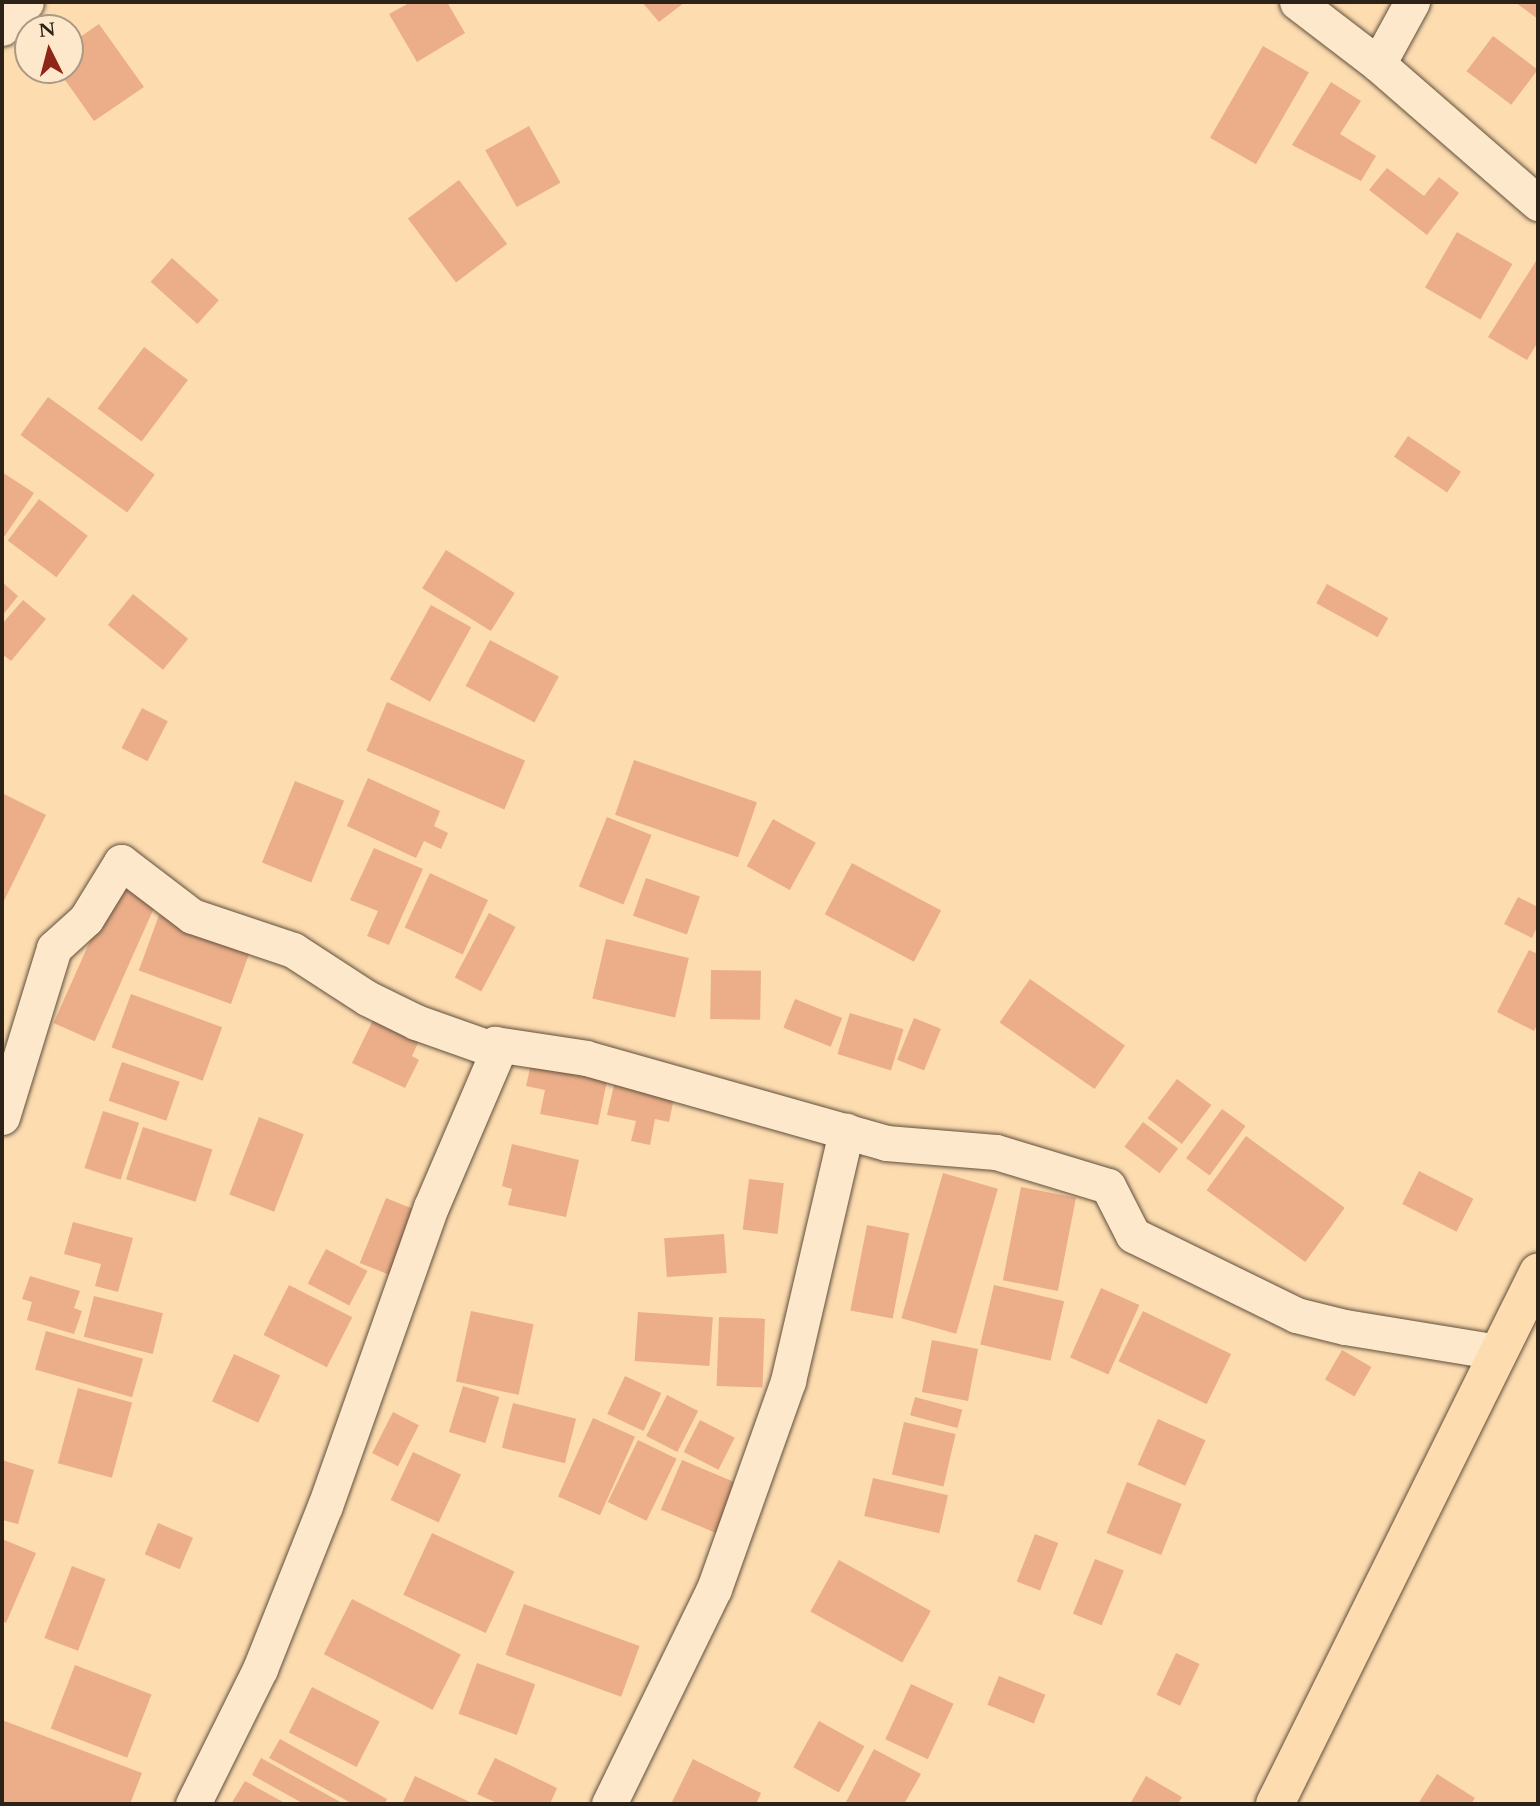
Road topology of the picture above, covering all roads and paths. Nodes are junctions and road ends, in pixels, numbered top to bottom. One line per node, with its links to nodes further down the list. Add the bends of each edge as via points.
1 (26, 2): 4 (street)
2 (1297, 2): 5 (street)
3 (1412, 2): 5 (street)
4 (2, 28)
5 (1378, 64): 6 (street)
6 (1538, 203)
7 (498, 1051): 8 (street, via 416,1022 367,998 293,950 192,916 121,862 86,919 54,948); 9 (street, via 495,1044 586,1058); 12 (street, via 431,1207 326,1506 260,1669)
8 (2, 1117)
9 (846, 1132): 11 (street, via 886,1143 996,1152 1108,1186 1133,1235 1296,1315); 13 (street, via 789,1381 714,1589)
10 (1538, 1273): 11 (main road)
11 (1498, 1352): 14 (main road)
12 (193, 1804)
13 (609, 1804)
14 (1275, 1804)

